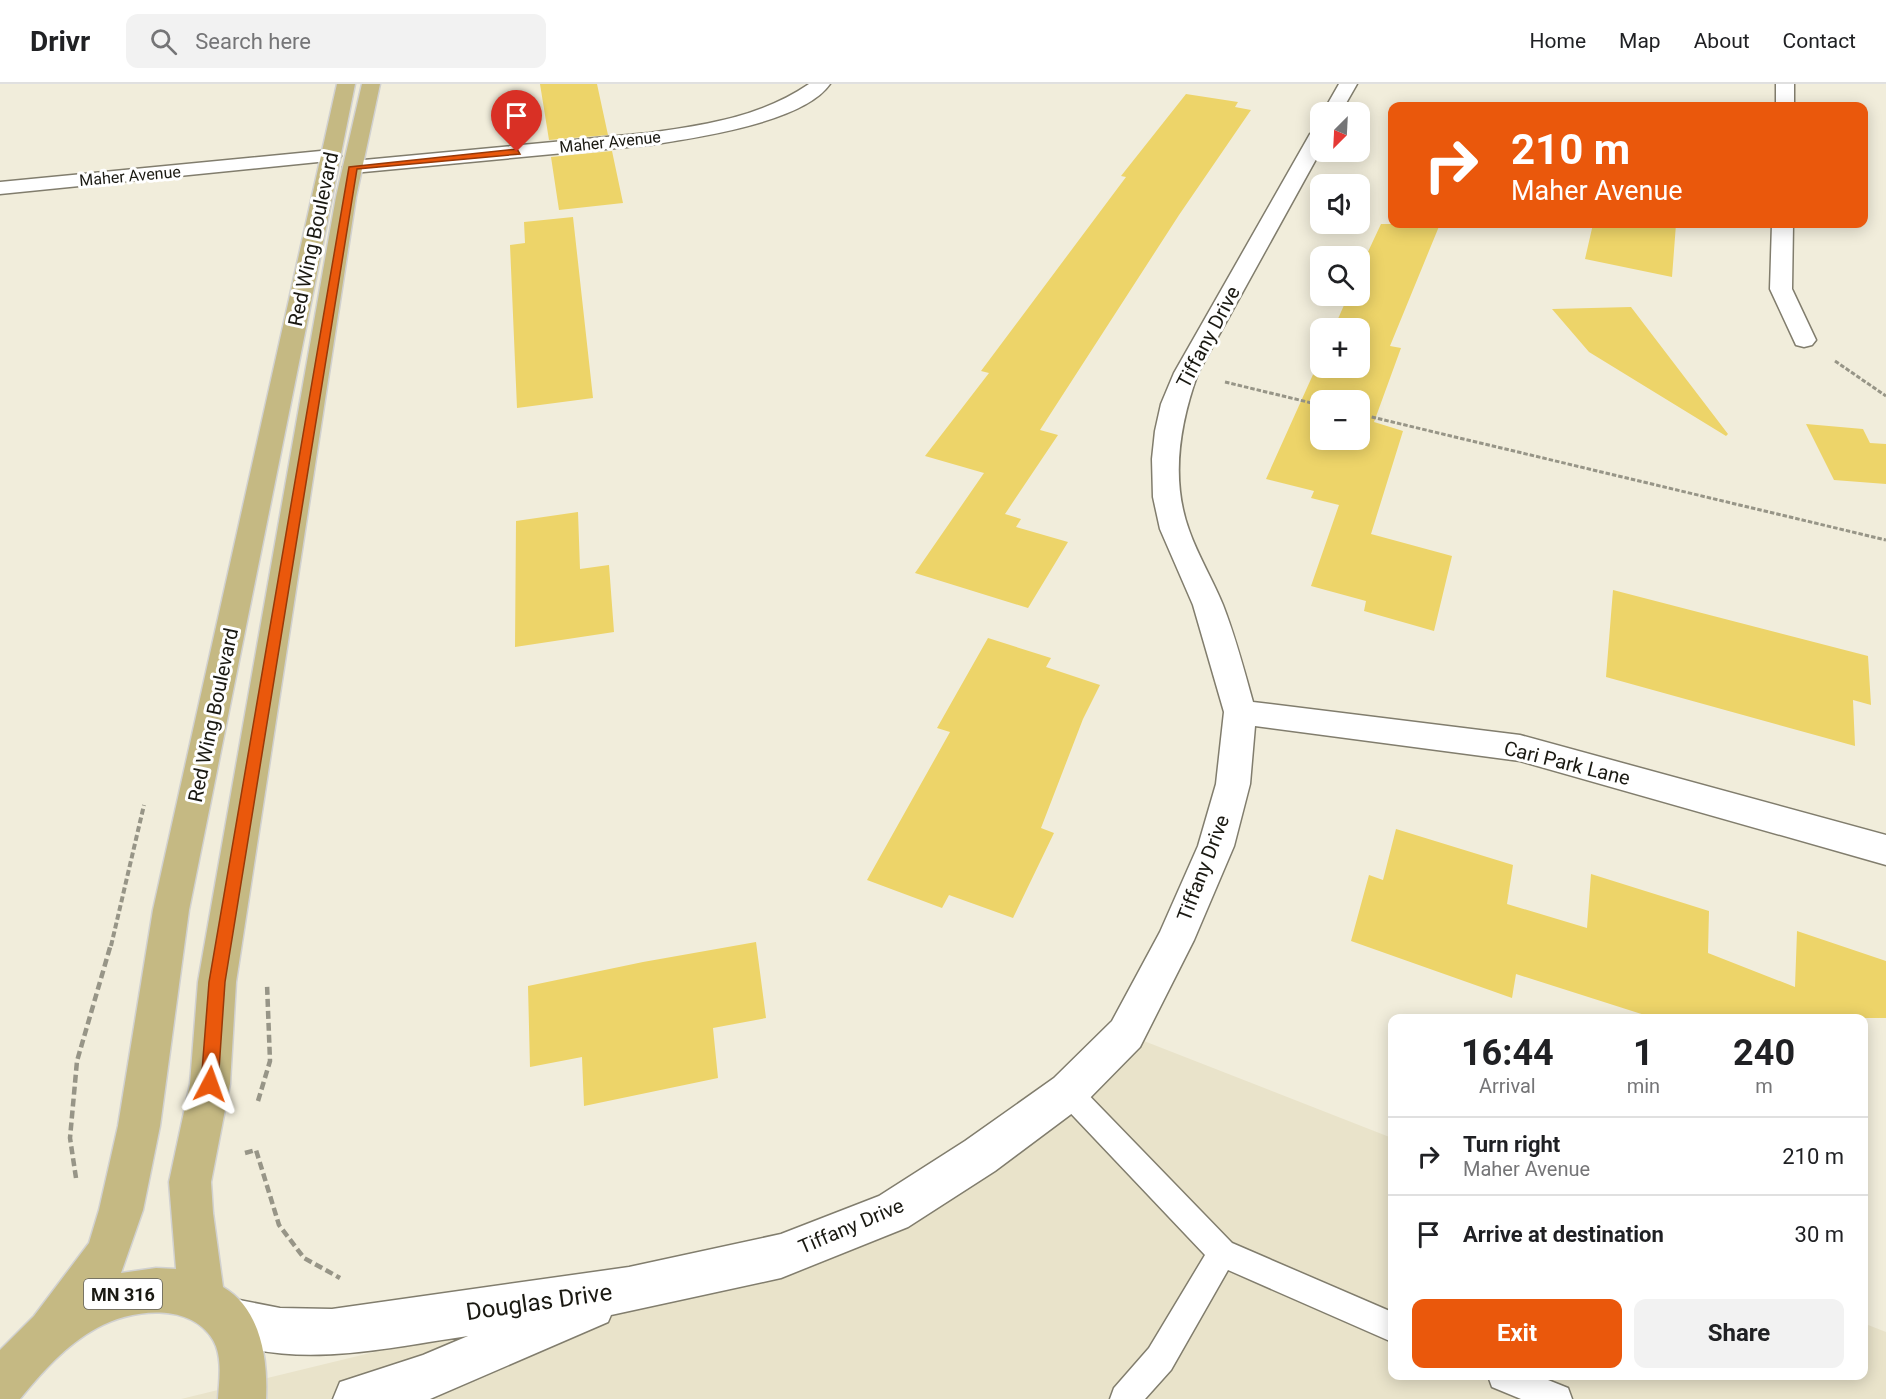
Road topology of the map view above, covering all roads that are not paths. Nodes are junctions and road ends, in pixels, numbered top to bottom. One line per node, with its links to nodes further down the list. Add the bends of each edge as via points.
1 (346, 84): 9 (main road, Red Wing Boulevard / MN 316)
2 (371, 84): 9 (main road, Red Wing Boulevard / MN 316)
3 (821, 84): 9 (street, Maher Avenue, via 765,114 649,140)
4 (1348, 84): 6 (street)
5 (1785, 84): 7 (street)
6 (1338, 102)
7 (1785, 102)
8 (1310, 152): 13 (street, Tiffany Drive, via 1186,373 1168,431 1167,497 1174,529 1208,605)
9 (342, 162): 10 (street, Maher Avenue); 18 (main road, Red Wing Boulevard / MN 316, via 217,982 210,1084 190,1182 191,1213); 20 (main road, Red Wing Boulevard / MN 316, via 171,910 139,1126 121,1210 106,1255)
10 (0, 188)
11 (1782, 228): 12 (street, via 1781,290)
12 (1804, 340)
13 (1240, 712): 14 (street, Cari Park Lane, via 1520,748); 15 (street, Tiffany Drive, via 1233,784 1216,846 1175,940 1126,1034)
14 (1886, 850)
15 (1068, 1092): 16 (lane); 17 (street, Tiffany Drive, via 980,1156 893,1212 781,1256)
16 (1222, 1253): 19 (lane); 25 (lane, via 1160,1359)
17 (629, 1290): 18 (street, Douglas Drive, via 332,1332 280,1331); 24 (street, Douglas Drive, via 424,1378)
18 (215, 1309): 20 (main road, Red Wing Boulevard / MN 316, via 170,1289 132,1291 92,1305); 23 (main road, Red Wing Boulevard / MN 316, via 239,1344 244,1371)
19 (1388, 1325)
20 (51, 1331): 22 (main road, Red Wing Boulevard / MN 316)
21 (1512, 1380): 26 (lane)
22 (0, 1386)
23 (242, 1399)
24 (357, 1399)
25 (1125, 1399)
26 (1557, 1399)

